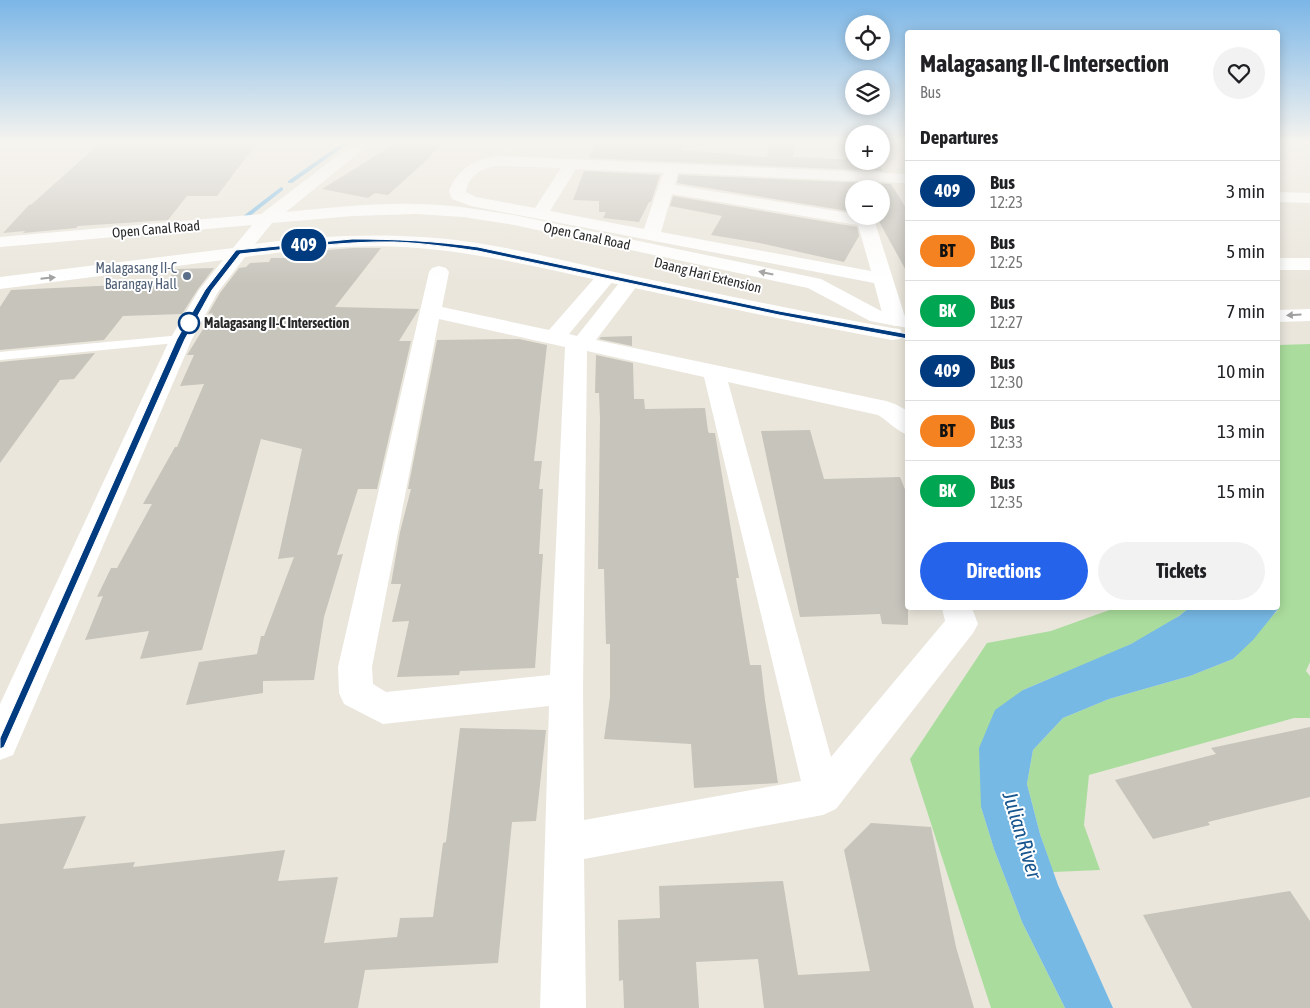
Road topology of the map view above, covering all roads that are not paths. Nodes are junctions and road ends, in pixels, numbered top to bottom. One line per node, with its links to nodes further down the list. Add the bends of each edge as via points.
1 (303, 190): 10 (main road)
2 (458, 190): 8 (main road, via 458,195 471,201)
3 (555, 190): 8 (main road)
4 (665, 190): 13 (main road)
5 (679, 190): 9 (main road)
6 (1280, 197): 7 (main road)
7 (1310, 198)
8 (540, 214): 13 (main road)
9 (845, 216)
10 (266, 218): 14 (main road, Open Canal Road); 16 (main road); 30 (main road, Open Canal Road, one-way to 10, via 814,283 496,217 416,209)
11 (867, 225): 23 (main road)
12 (312, 230): 15 (main road, Daang Hari Extension); 29 (main road, Daang Hari Extension, via 372,229 467,235 742,293); 30 (main road, Daang Hari Extension, via 377,219 470,224 748,282 803,304)
13 (650, 236): 23 (main road)
14 (0, 242)
15 (184, 242): 17 (main road, Daang Hari Extension); 20 (main road, Daang Hari Extension)
16 (238, 252): 22 (main road, Open Canal Road, via 339,242 418,242 478,249); 25 (main road, Open Canal Road, one-way to 16); 33 (main road, via 209,290)
17 (0, 255)
18 (1280, 264): 19 (main road)
19 (1310, 264)
20 (0, 269)
21 (439, 272): 26 (main road)
22 (606, 277): 24 (main road, Open Canal Road); 34 (main road)
23 (883, 278): 30 (main road)
24 (630, 282): 29 (main road, Open Canal Road); 34 (main road)
25 (0, 283)
26 (430, 311): 34 (main road); 39 (main road, via 354,667 356,693 383,708)
27 (1310, 315): 28 (main road, one-way to 28)
28 (1280, 316)
29 (798, 317): 30 (main road, Open Canal Road)
30 (897, 324)
31 (1310, 332): 32 (main road)
32 (1280, 334)
33 (181, 339): 35 (lane); 40 (main road)
34 (571, 341): 36 (main road); 39 (main road)
35 (0, 356)
36 (714, 372): 37 (main road, via 886,409); 41 (main road)
37 (905, 423)
38 (958, 610): 41 (main road, via 962,624)
39 (566, 689): 42 (main road)
40 (0, 743)
41 (823, 796): 42 (main road)
42 (565, 843): 43 (main road)
43 (563, 1008)

